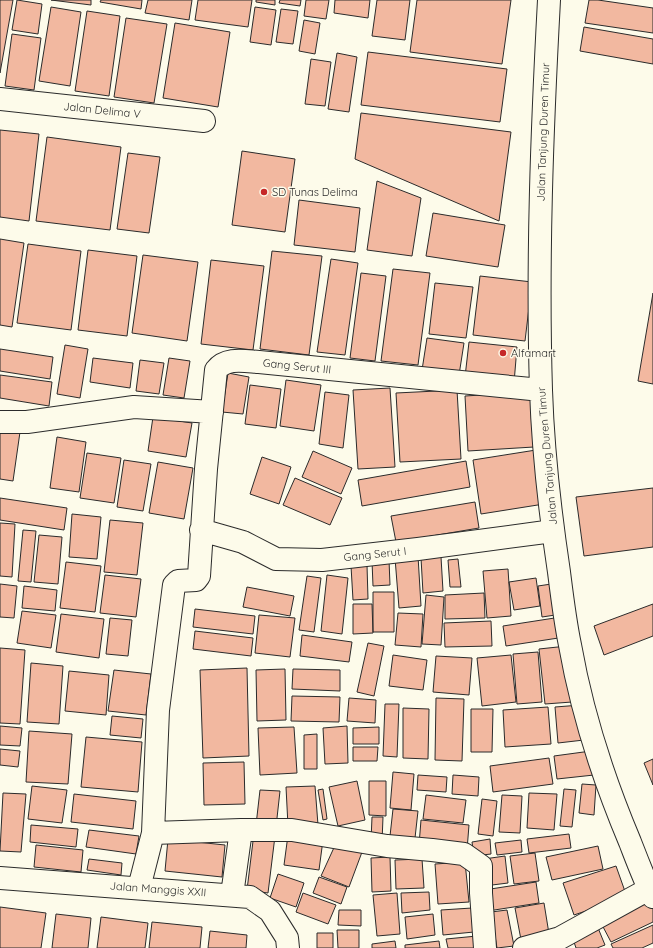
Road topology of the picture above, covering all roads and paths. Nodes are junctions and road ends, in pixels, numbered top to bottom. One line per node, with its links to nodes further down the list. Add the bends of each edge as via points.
1 (549, 0): 4 (street, Jalan Tanjung Duren Timur, via 542,142)
2 (0, 99): 3 (street, Jalan Delima V)
3 (204, 121)
4 (541, 390): 5 (street, Gang Serut III, via 259,362 224,362 216,370); 8 (street, Jalan Tanjung Duren Timur)
5 (212, 412): 6 (street, via 134,407 27,422); 7 (street, Gang Serut III)
6 (0, 422)
7 (201, 530): 8 (street, Gang Serut I, via 243,542 276,559 322,560); 10 (street, Gang Serut III, via 199,576 196,580 178,581 174,585 158,710)
8 (553, 531): 13 (street, Jalan Tanjung Duren Timur, via 569,644 578,685 603,776)
9 (241, 830): 10 (street); 14 (street); 16 (street, via 292,830 387,846 464,854 481,866)
10 (153, 833): 12 (street)
11 (0, 878): 12 (street, Jalan Manggis XXII)
12 (139, 888): 14 (street, Jalan Manggis XXII)
13 (651, 893): 17 (street, via 560,938)
14 (232, 895): 15 (street, Jalan Manggis XXII, via 250,896 270,911 287,938)
15 (288, 948)
16 (485, 948)
17 (524, 948)

